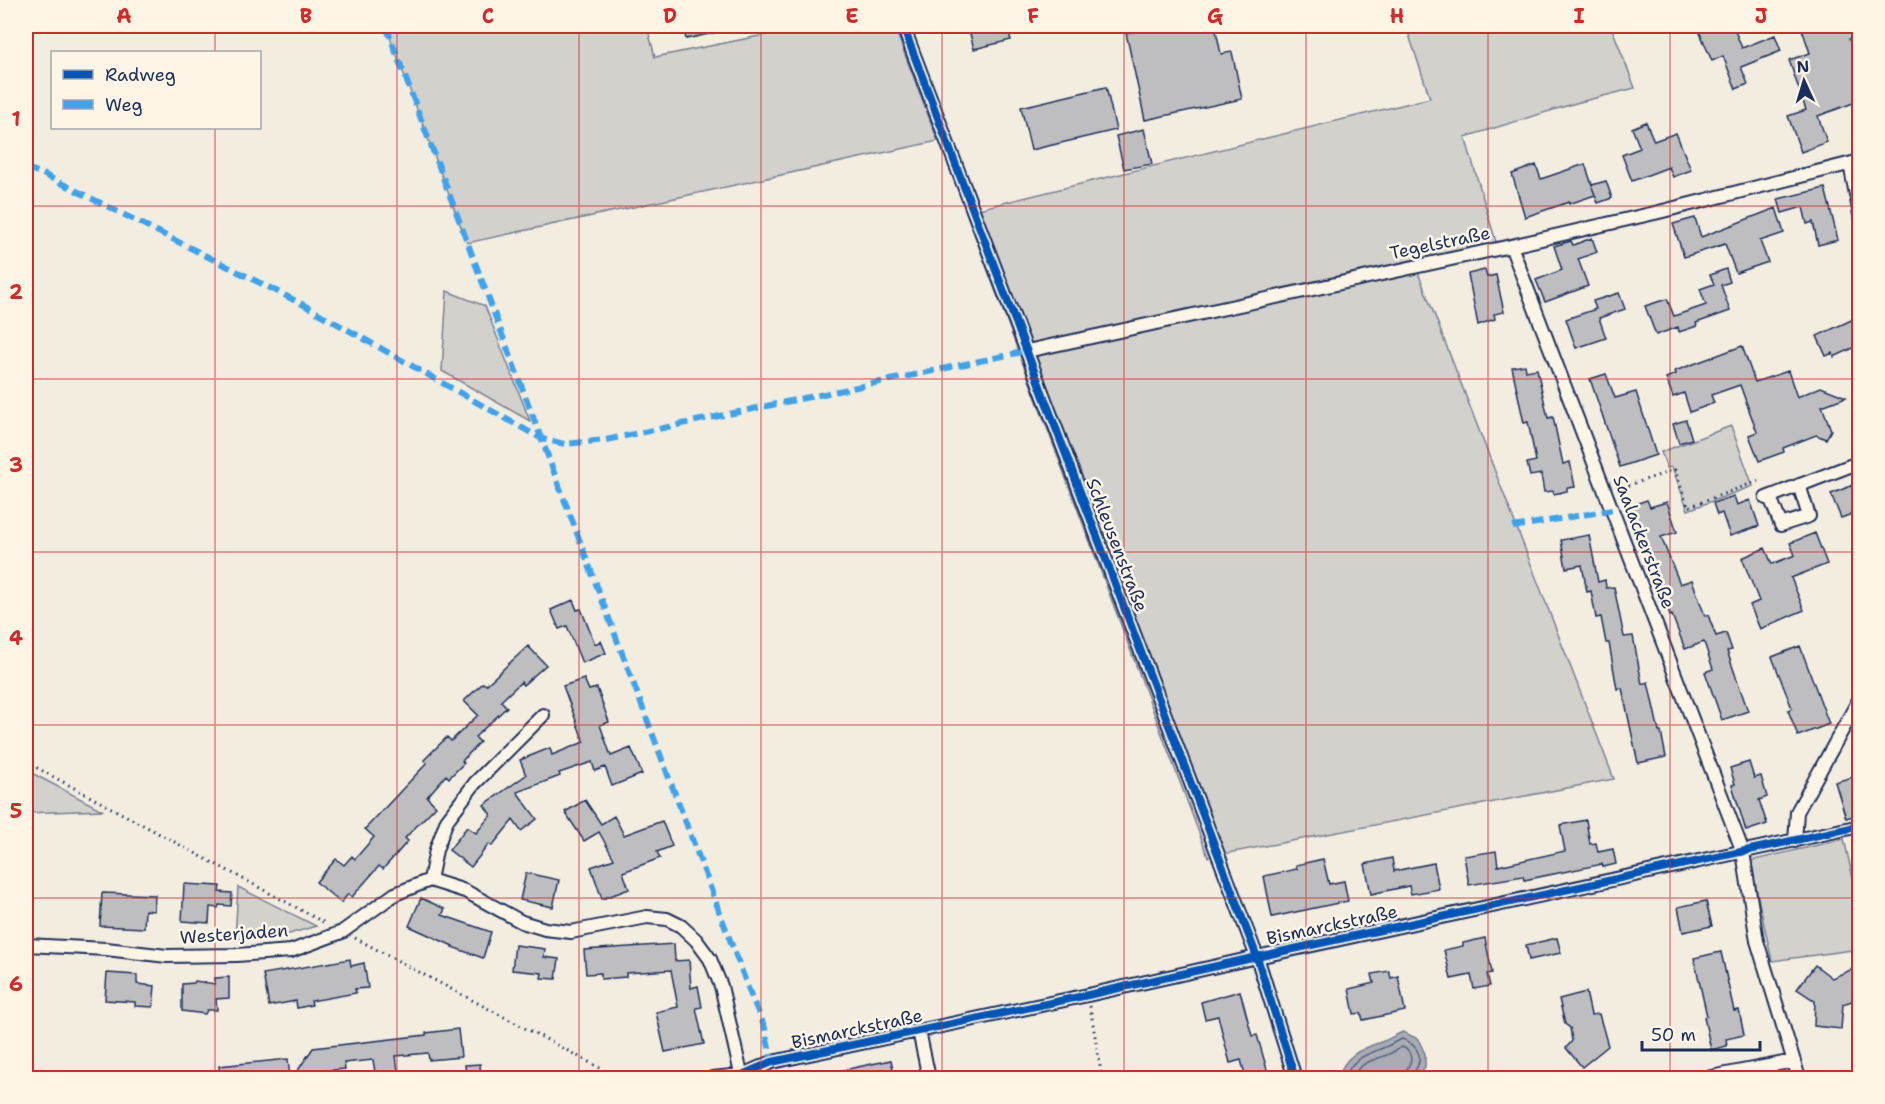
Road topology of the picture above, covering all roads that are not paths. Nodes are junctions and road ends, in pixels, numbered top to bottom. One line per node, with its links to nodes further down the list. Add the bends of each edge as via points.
1 (903, 26): 5 (street, Schleusenstraße)
2 (1855, 163): 3 (street); 4 (street, Tegelstraße)
3 (1860, 215)
4 (1511, 246): 5 (street, Tegelstraße); 12 (street, Saalackerstraße)
5 (1027, 351): 15 (street, Schleusenstraße)
6 (1860, 462): 7 (street)
7 (1799, 485): 7 (street, via 1768,497 1781,525 1809,516)
8 (1860, 698): 11 (street, via 1797,812)
9 (543, 715): 13 (street, via 475,783 447,820)
10 (1860, 826): 11 (street, Bismarckstraße)
11 (1796, 841): 12 (street, Bismarckstraße)
12 (1743, 852): 15 (street, Bismarckstraße); 17 (street, Saalackerstraße, via 1757,941)
13 (430, 880): 14 (street, Westerjaden, via 395,894 342,932 291,951 167,956); 18 (street, via 465,891 522,922 545,929 572,932 646,917 681,926 710,959 721,986)
14 (26, 945)
15 (1257, 957): 16 (street, Bismarckstraße); 21 (street, Schleusenstraße)
16 (919, 1031): 18 (street, Bismarckstraße, via 772,1062); 20 (street)
17 (1794, 1061): 22 (street); 23 (street, Saalackerstraße)
18 (742, 1077): 19 (street, Bismarckstraße)
19 (712, 1078)
20 (929, 1078)
21 (1295, 1078)
22 (1706, 1078)
23 (1798, 1078)

